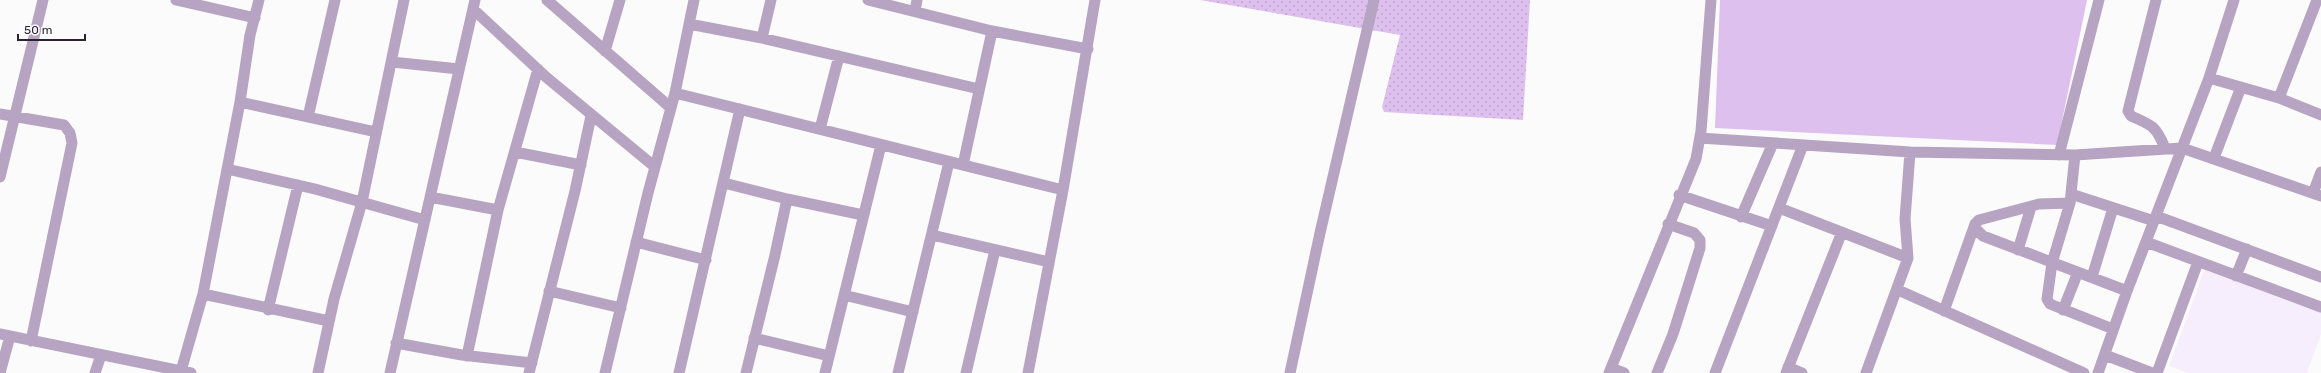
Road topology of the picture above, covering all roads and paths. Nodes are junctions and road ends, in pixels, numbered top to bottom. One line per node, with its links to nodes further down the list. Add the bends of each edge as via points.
1 (43, 0): 42 (street)
2 (178, 0): 21 (street)
3 (259, 0): 21 (street)
4 (335, 0): 43 (street)
5 (404, 0): 28 (street)
6 (547, 0): 26 (street)
7 (620, 0): 26 (street)
8 (694, 0): 22 (street)
9 (771, 0): 24 (street)
10 (868, 0): 20 (street)
11 (917, 0): 20 (street)
12 (1095, 0): 25 (street)
13 (1374, 0): 137 (street)
14 (1711, 0): 46 (street)
15 (2099, 0): 54 (street)
16 (2156, 0): 50 (street, via 2128,110 2131,116 2154,126 2159,131)
17 (2234, 0): 31 (street)
18 (2317, 0): 35 (street)
19 (474, 4): 29 (street); 30 (street)
20 (915, 11): 23 (street)
21 (254, 18): 36 (street)
22 (689, 24): 24 (street); 34 (street)
23 (992, 31): 25 (street); 33 (street)
24 (762, 38): 27 (street)
25 (1088, 50): 66 (street)
26 (605, 51): 37 (street)
27 (839, 56): 33 (street); 44 (street)
28 (392, 62): 29 (street); 45 (street)
29 (459, 69): 69 (street)
30 (538, 69): 41 (street); 52 (street)
31 (2208, 78): 32 (street); 51 (street)
32 (2241, 87): 35 (street); 56 (street)
33 (979, 89): 59 (street)
34 (675, 93): 37 (street); 38 (street)
35 (2279, 98): 40 (street)
36 (240, 102): 43 (street); 61 (street)
37 (671, 108): 60 (street)
38 (740, 109): 44 (street); 64 (street)
39 (0, 114): 42 (street)
40 (2321, 115)
41 (591, 116): 58 (street); 60 (street)
42 (15, 117): 63 (street); 115 (street, via 64,125 70,133 72,144)
43 (308, 117): 45 (street)
44 (820, 129): 48 (street)
45 (376, 132): 72 (street)
46 (1700, 138): 47 (street); 68 (street, via 1696,159)
47 (1773, 143): 49 (street); 78 (street)
48 (881, 144): 57 (street); 77 (street)
49 (1803, 145): 53 (street); 74 (street)
50 (2165, 148): 51 (street); 55 (street, via 2141,152)
51 (2182, 148): 56 (street); 79 (street)
52 (514, 152): 58 (street); 76 (street)
53 (1910, 152): 54 (street); 91 (street, via 1905,219)
54 (2059, 155): 55 (street)
55 (2075, 155): 70 (street)
56 (2214, 158): 67 (street)
57 (949, 162): 59 (street); 85 (street)
58 (581, 165): 101 (street)
59 (963, 165): 66 (street)
60 (655, 167): 86 (street)
61 (226, 169): 65 (street); 103 (street)
62 (2321, 172): 67 (street)
63 (0, 177)
64 (724, 183): 71 (street); 92 (street)
65 (298, 185): 72 (street); 107 (street)
66 (1064, 190): 93 (street)
67 (2317, 194)
68 (1679, 195): 78 (street); 81 (street)
69 (430, 197): 76 (street); 80 (street)
70 (2071, 198): 73 (street); 75 (street); 94 (street)
71 (787, 199): 77 (street); 114 (street)
72 (362, 202): 80 (street); 111 (street)
73 (2031, 207): 83 (street, via 1979,220); 90 (street)
74 (1779, 208): 82 (street); 84 (street)
75 (2113, 208): 79 (street); 98 (street)
76 (498, 210): 118 (street)
77 (863, 215): 104 (street)
78 (1741, 217): 82 (street)
79 (2155, 218): 87 (street); 88 (street)
80 (425, 220): 116 (street)
81 (1668, 224): 123 (street); 139 (street, via 1694,232 1699,237 1700,248 1673,334)
82 (1772, 226): 140 (street)
83 (1975, 228): 90 (street, via 1983,236); 108 (street)
84 (1842, 232): 91 (street); 124 (street)
85 (932, 235): 89 (street); 110 (street)
86 (636, 242): 92 (street); 106 (street)
87 (2146, 242): 95 (street); 102 (street)
88 (2247, 249): 97 (street); 99 (street)
89 (994, 250): 93 (street); 135 (street)
90 (2018, 250): 94 (street)
91 (1908, 258): 100 (street)
92 (706, 260): 131 (street)
93 (1050, 262): 136 (street)
94 (2052, 262): 96 (street); 109 (street, via 2047,299 2050,304)
95 (2198, 262): 97 (street); 146 (street)
96 (2078, 272): 98 (street); 109 (street)
97 (2236, 276): 105 (street)
98 (2092, 277): 102 (street)
99 (2321, 277)
100 (1898, 290): 108 (street); 142 (street)
101 (549, 291): 106 (street); 121 (street)
102 (2127, 291): 112 (street)
103 (203, 294): 107 (street); 125 (street)
104 (844, 295): 110 (street); 119 (street)
105 (2321, 307)
106 (621, 308): 130 (street)
107 (268, 310): 111 (street)
108 (1944, 310): 143 (street)
109 (2063, 310): 112 (street)
110 (913, 312): 134 (street)
111 (329, 321): 128 (street)
112 (2114, 329): 120 (street)
113 (5, 335): 115 (street); 126 (street)
114 (754, 338): 119 (street); 132 (street)
115 (31, 341): 117 (street)
116 (396, 343): 118 (street); 129 (street)
117 (101, 355): 122 (street); 127 (street)
118 (467, 356): 121 (street)
119 (829, 356): 133 (street)
120 (2105, 356): 144 (street); 145 (street)
121 (530, 368)
122 (159, 370): 125 (street)
123 (1610, 370): 138 (street)
124 (1787, 370): 141 (street)
125 (186, 372)
126 (0, 373)
127 (95, 373)
128 (318, 373)
129 (390, 373)
130 (605, 373)
131 (679, 373)
132 (746, 373)
133 (825, 373)
134 (898, 373)
135 (966, 373)
136 (1028, 373)
137 (1290, 373)
138 (1624, 373)
139 (1657, 373)
140 (1715, 373)
141 (1802, 373)
142 (1866, 373)
143 (2084, 373)
144 (2098, 373)
145 (2152, 373)
146 (2157, 373)

